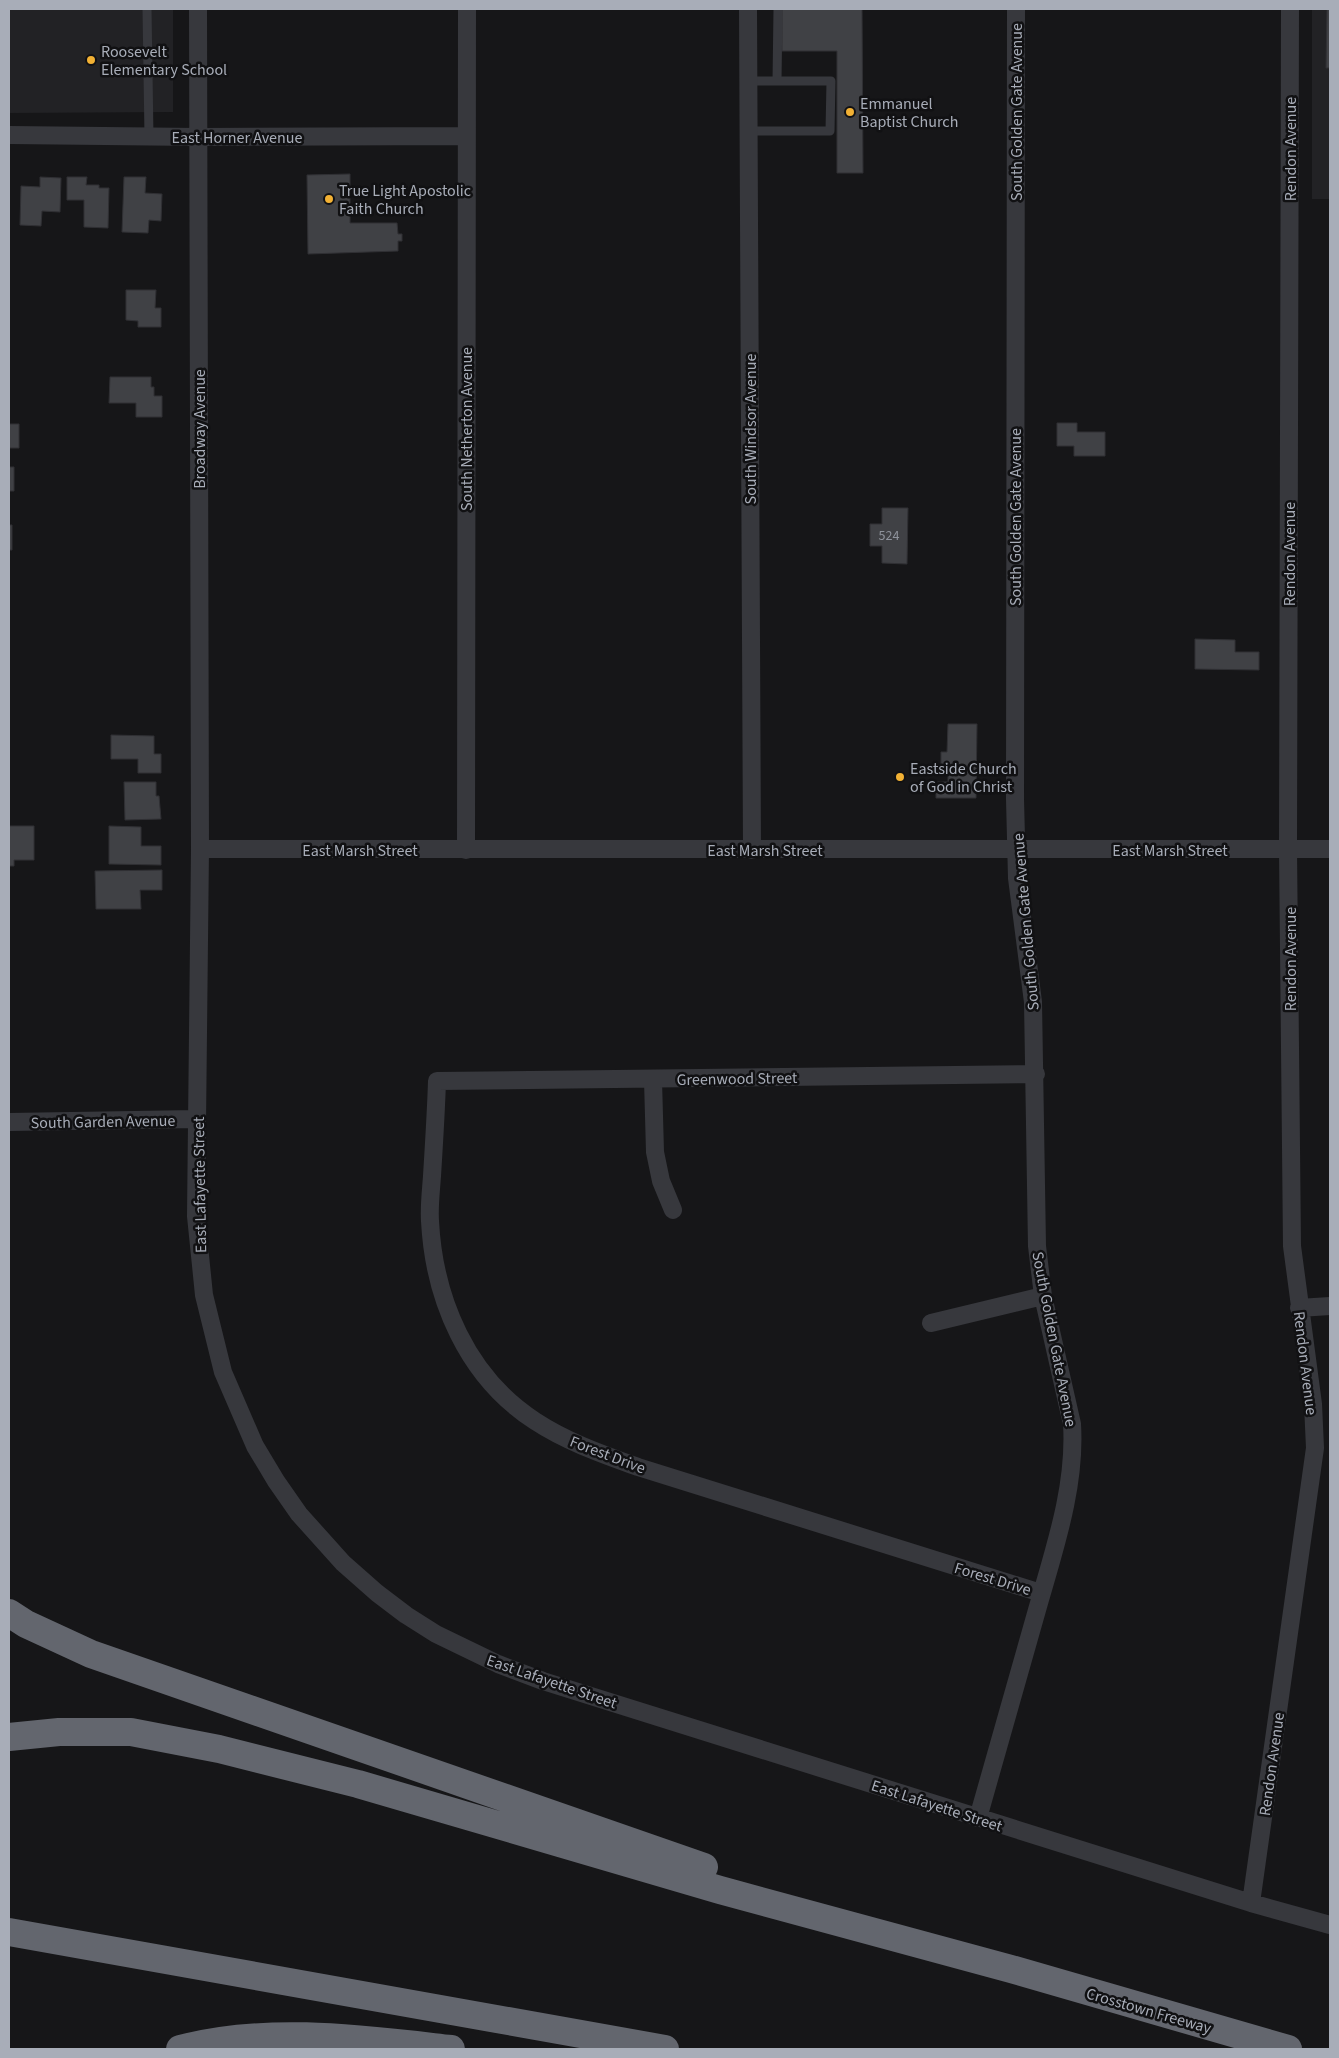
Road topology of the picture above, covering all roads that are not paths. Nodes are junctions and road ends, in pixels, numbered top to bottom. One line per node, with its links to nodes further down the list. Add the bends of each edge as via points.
1 (147, 9): 13 (lane)
2 (198, 9): 14 (street, Broadway Avenue)
3 (467, 9): 12 (street, South Netherton Avenue)
4 (748, 9): 8 (street, South Windsor Avenue)
5 (778, 9): 9 (lane)
6 (1016, 9): 20 (street, South Golden Gate Avenue)
7 (1290, 9): 16 (street, Rendon Avenue)
8 (749, 81): 9 (lane); 10 (street, South Windsor Avenue)
9 (778, 81): 10 (lane, via 830,81 830,131)
10 (749, 132): 19 (street, South Windsor Avenue)
11 (9, 135): 13 (street, East Horner Avenue)
12 (466, 136): 14 (street, East Horner Avenue); 18 (street, South Netherton Avenue)
13 (149, 137): 14 (street, East Horner Avenue)
14 (198, 138): 15 (street, Broadway Avenue)
15 (200, 849): 18 (street, East Marsh Street); 24 (street, East Lafayette Street)
16 (1288, 849): 17 (street, East Marsh Street); 20 (street, East Marsh Street); 29 (street, Rendon Avenue, via 1292,1246)
17 (1330, 849)
18 (466, 850): 19 (street, East Marsh Street)
19 (752, 850): 20 (street, East Marsh Street)
20 (1016, 850): 21 (street, South Golden Gate Avenue, via 1034,1002)
21 (1036, 1074): 22 (street, Greenwood Street); 27 (street, South Golden Gate Avenue, via 1037,1246)
22 (653, 1080): 23 (street, Greenwood Street); 26 (street, via 655,1152 661,1181)
23 (438, 1081): 31 (street, Forest Drive, via 430,1219 437,1274 455,1329 485,1376 504,1397 534,1421 594,1452)
24 (196, 1119): 25 (street, South Garden Avenue); 34 (street, East Lafayette Street, via 196,1216 204,1295 223,1372 255,1446 276,1481 299,1514 344,1564 406,1615 436,1634 498,1664)
25 (9, 1122)
26 (674, 1210)
27 (1043, 1296): 30 (street); 31 (street, South Golden Gate Avenue, via 1072,1424 1073,1445 1072,1467)
28 (1330, 1306): 29 (street)
29 (1299, 1308): 35 (street, Rendon Avenue, via 1313,1404 1315,1448)
30 (931, 1324)
31 (1042, 1593): 34 (street, South Golden Gate Avenue)
32 (9, 1612): 38 (highway, via 26,1624 91,1654 722,1874)
33 (9, 1737): 38 (highway, via 59,1732 130,1732 219,1749 358,1784 720,1890)
34 (978, 1818): 35 (street, East Lafayette Street)
35 (1251, 1903): 36 (street, East Lafayette Street)
36 (1330, 1924)
37 (9, 1932): 41 (highway)
38 (1011, 1969): 42 (highway, Crosstown Freeway)
39 (180, 2049): 40 (highway, via 231,2040 280,2037 333,2038)
40 (451, 2049)
41 (665, 2049)
42 (1288, 2049)

